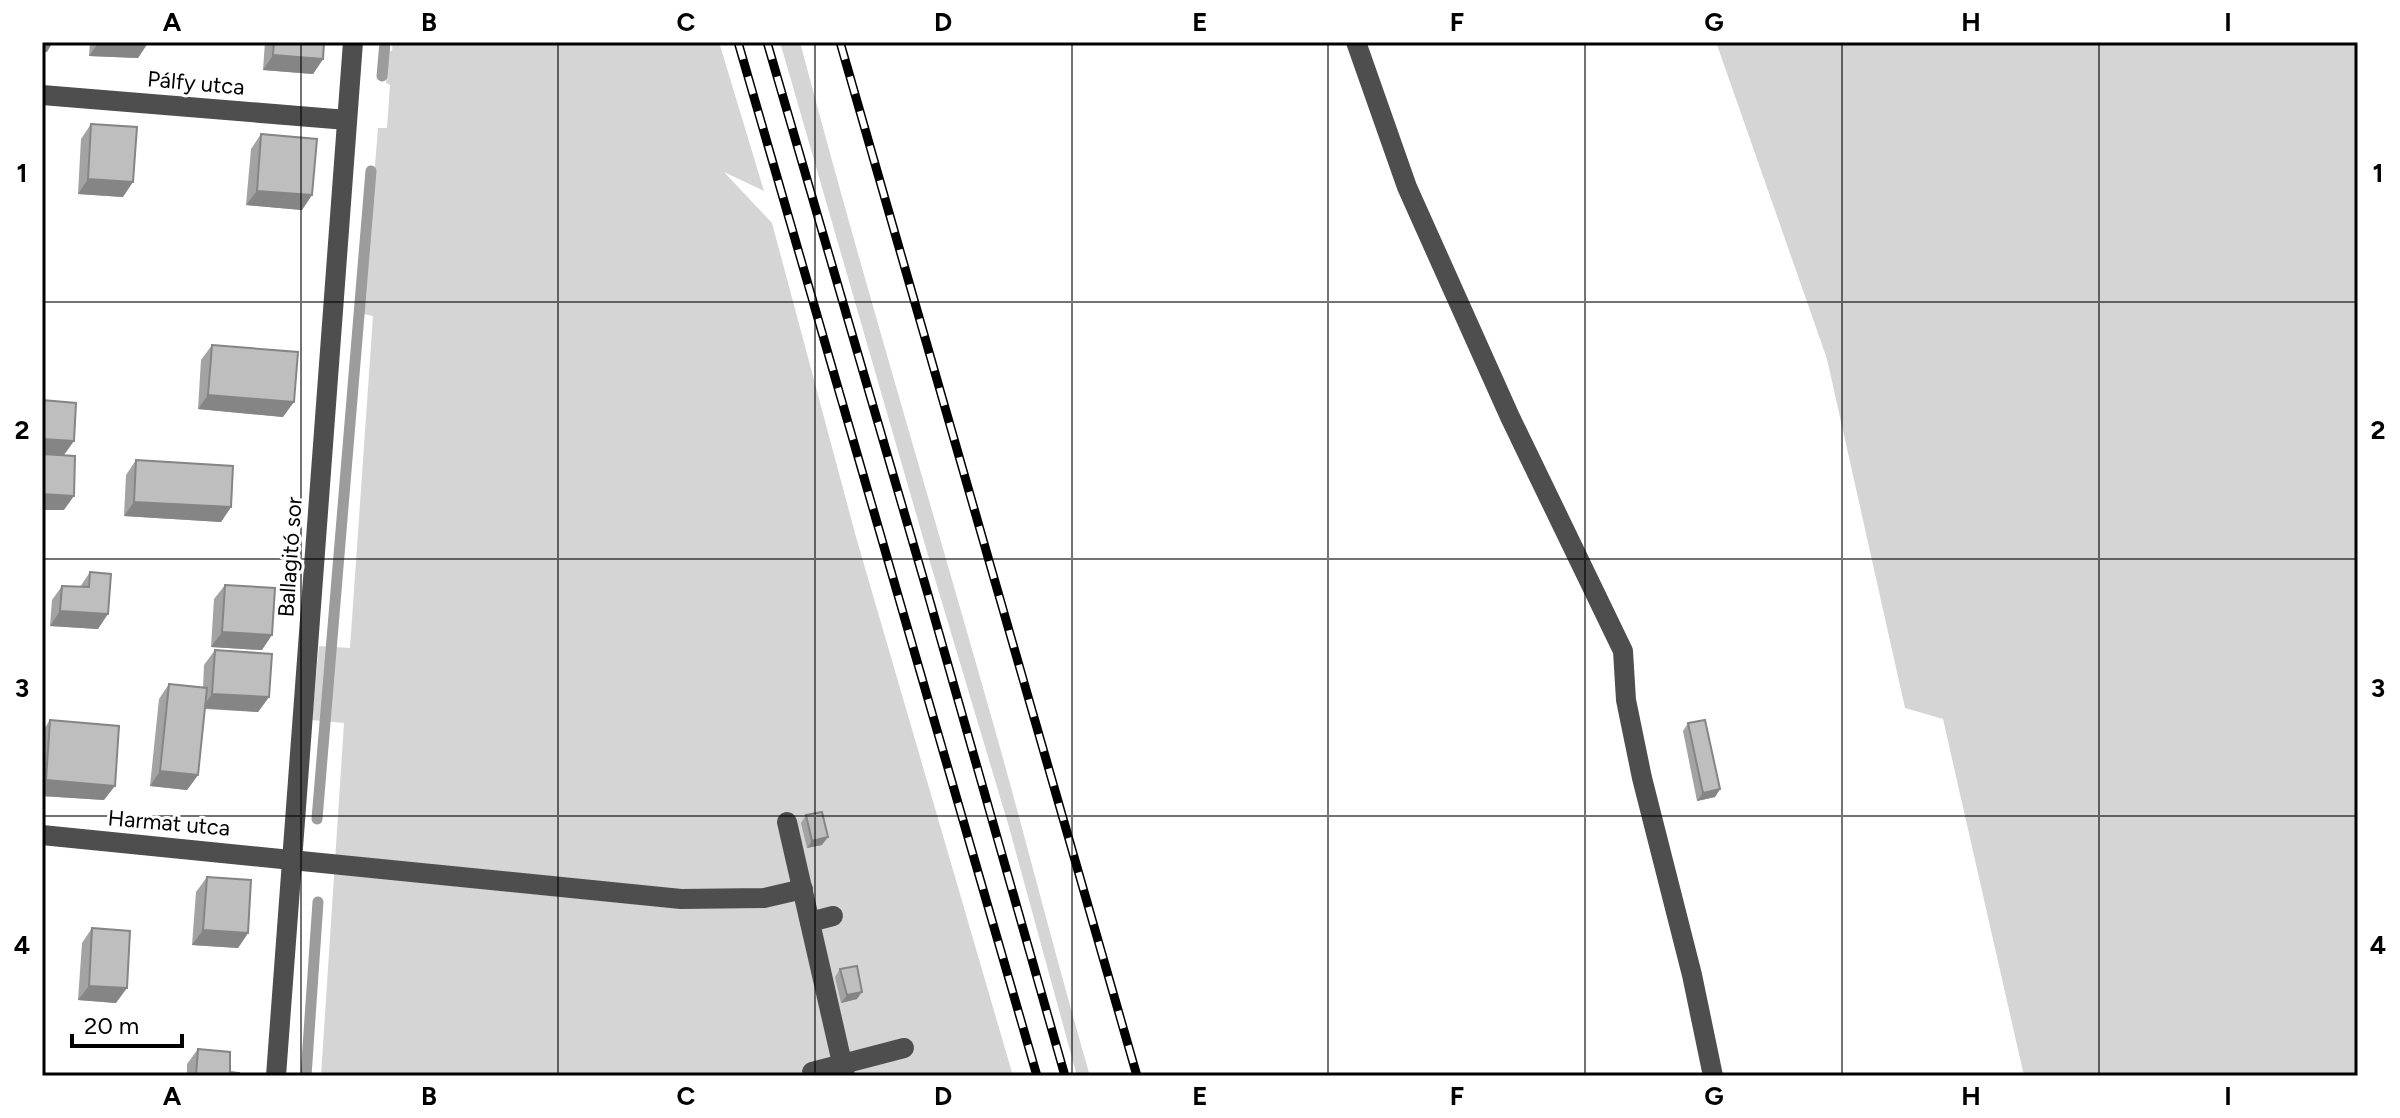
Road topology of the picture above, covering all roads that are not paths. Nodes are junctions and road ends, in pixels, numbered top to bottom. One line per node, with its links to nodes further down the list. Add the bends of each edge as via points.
1 (353, 42): 4 (street, Ballagitó sor)
2 (1356, 42): 15 (street, via 1407,187 1623,651 1626,700)
3 (42, 95): 4 (street, Pálfy utca)
4 (347, 120): 7 (street, Ballagitó sor)
5 (787, 822): 8 (street)
6 (42, 835): 7 (street, Harmat utca)
7 (291, 859): 8 (street, Harmat utca, via 681,899 764,898); 14 (street, Ballagitó sor)
8 (803, 889): 10 (street)
9 (833, 916): 10 (street)
10 (810, 922): 12 (street)
11 (904, 1048): 12 (street)
12 (844, 1070): 13 (street)
13 (812, 1072)
14 (276, 1076)
15 (1713, 1076)

